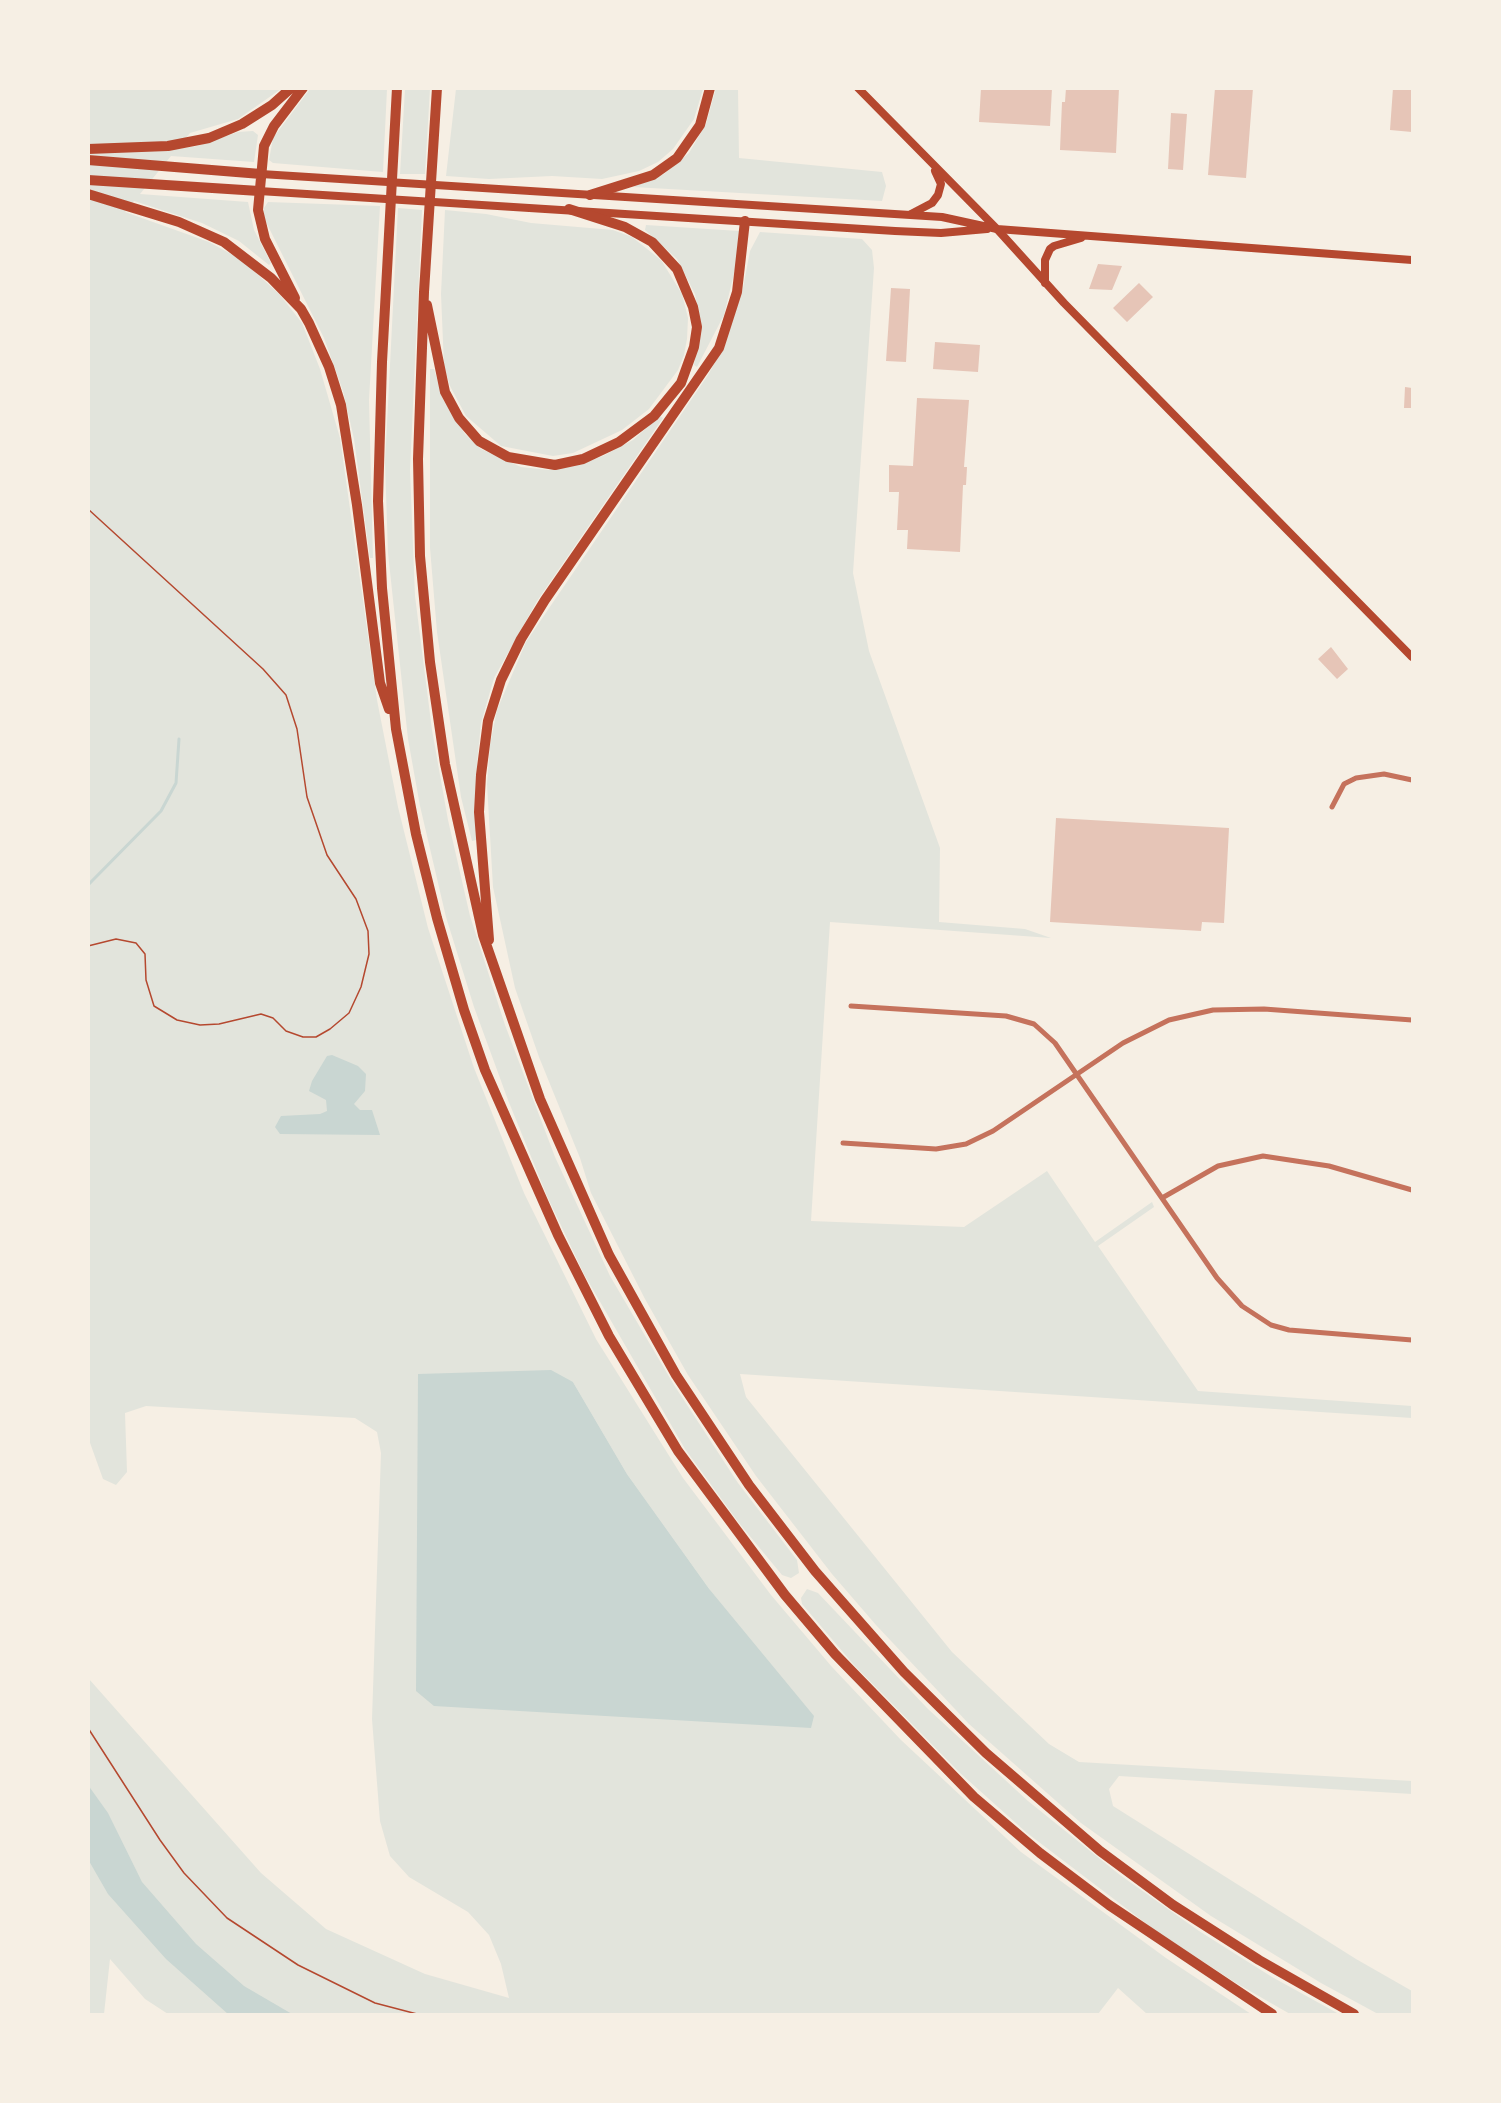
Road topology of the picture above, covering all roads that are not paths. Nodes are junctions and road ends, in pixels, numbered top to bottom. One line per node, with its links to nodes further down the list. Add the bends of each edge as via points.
1 (291, 88): 9 (highway, via 243,124 209,138 168,146)
2 (303, 88): 12 (highway, via 267,138)
3 (397, 88): 27 (highway, via 378,501)
4 (437, 88): 8 (highway)
5 (442, 88): 8 (highway)
6 (710, 88): 16 (highway, via 700,125 677,158 643,179)
7 (858, 88): 11 (main road)
8 (435, 114): 24 (highway)
9 (88, 149)
10 (88, 160): 12 (highway)
11 (928, 161): 18 (main road, via 939,179 940,189 932,203); 20 (main road)
12 (261, 174): 14 (highway); 16 (main road)
13 (88, 180): 14 (highway)
14 (259, 191): 17 (main road); 25 (highway, via 261,230)
15 (88, 194): 25 (highway, via 179,222 224,242 271,278)
16 (590, 195): 18 (main road)
17 (569, 210): 19 (main road); 24 (highway, via 625,227 652,242 677,269 693,307 697,327 694,347 681,383 654,416 619,442 583,459 555,465 508,458 479,441 459,418 445,392)
18 (910, 215): 20 (main road)
19 (746, 221): 20 (main road, via 941,233); 30 (highway, via 737,292 719,348 545,600 520,639 501,680 488,721 480,793)
20 (997, 228): 21 (main road); 23 (main road)
21 (1090, 236): 22 (main road); 23 (main road, via 1050,249 1045,260)
22 (1413, 260)
23 (1045, 283): 26 (main road)
24 (424, 292): 30 (highway, via 418,477 420,556 429,650 451,795 470,888)
25 (301, 309): 27 (highway, via 329,367 341,405 380,683)
26 (1413, 657)
27 (396, 729): 38 (highway, via 436,918 485,1070 558,1235 609,1336 678,1452 835,1654 974,1797 1109,1905)
28 (1413, 780): 29 (street, via 1384,774 1356,778 1344,784)
29 (1332, 807)
30 (491, 958): 39 (highway, via 540,1099 609,1255 676,1375 749,1485 815,1571 904,1672 964,1732 1100,1851 1173,1905)
31 (851, 1006): 33 (street, via 1006,1016 1034,1024 1055,1043)
32 (1413, 1020): 33 (street, via 1264,1009 1213,1010 1169,1020 1144,1031)
33 (1077, 1074): 34 (street, via 993,1131 966,1144 936,1149); 36 (street)
34 (843, 1143)
35 (1413, 1190): 36 (street, via 1329,1166 1263,1156 1218,1166)
36 (1162, 1198): 37 (street, via 1216,1278 1259,1318 1288,1330)
37 (1413, 1341)
38 (1272, 2014)
39 (1354, 2014)

